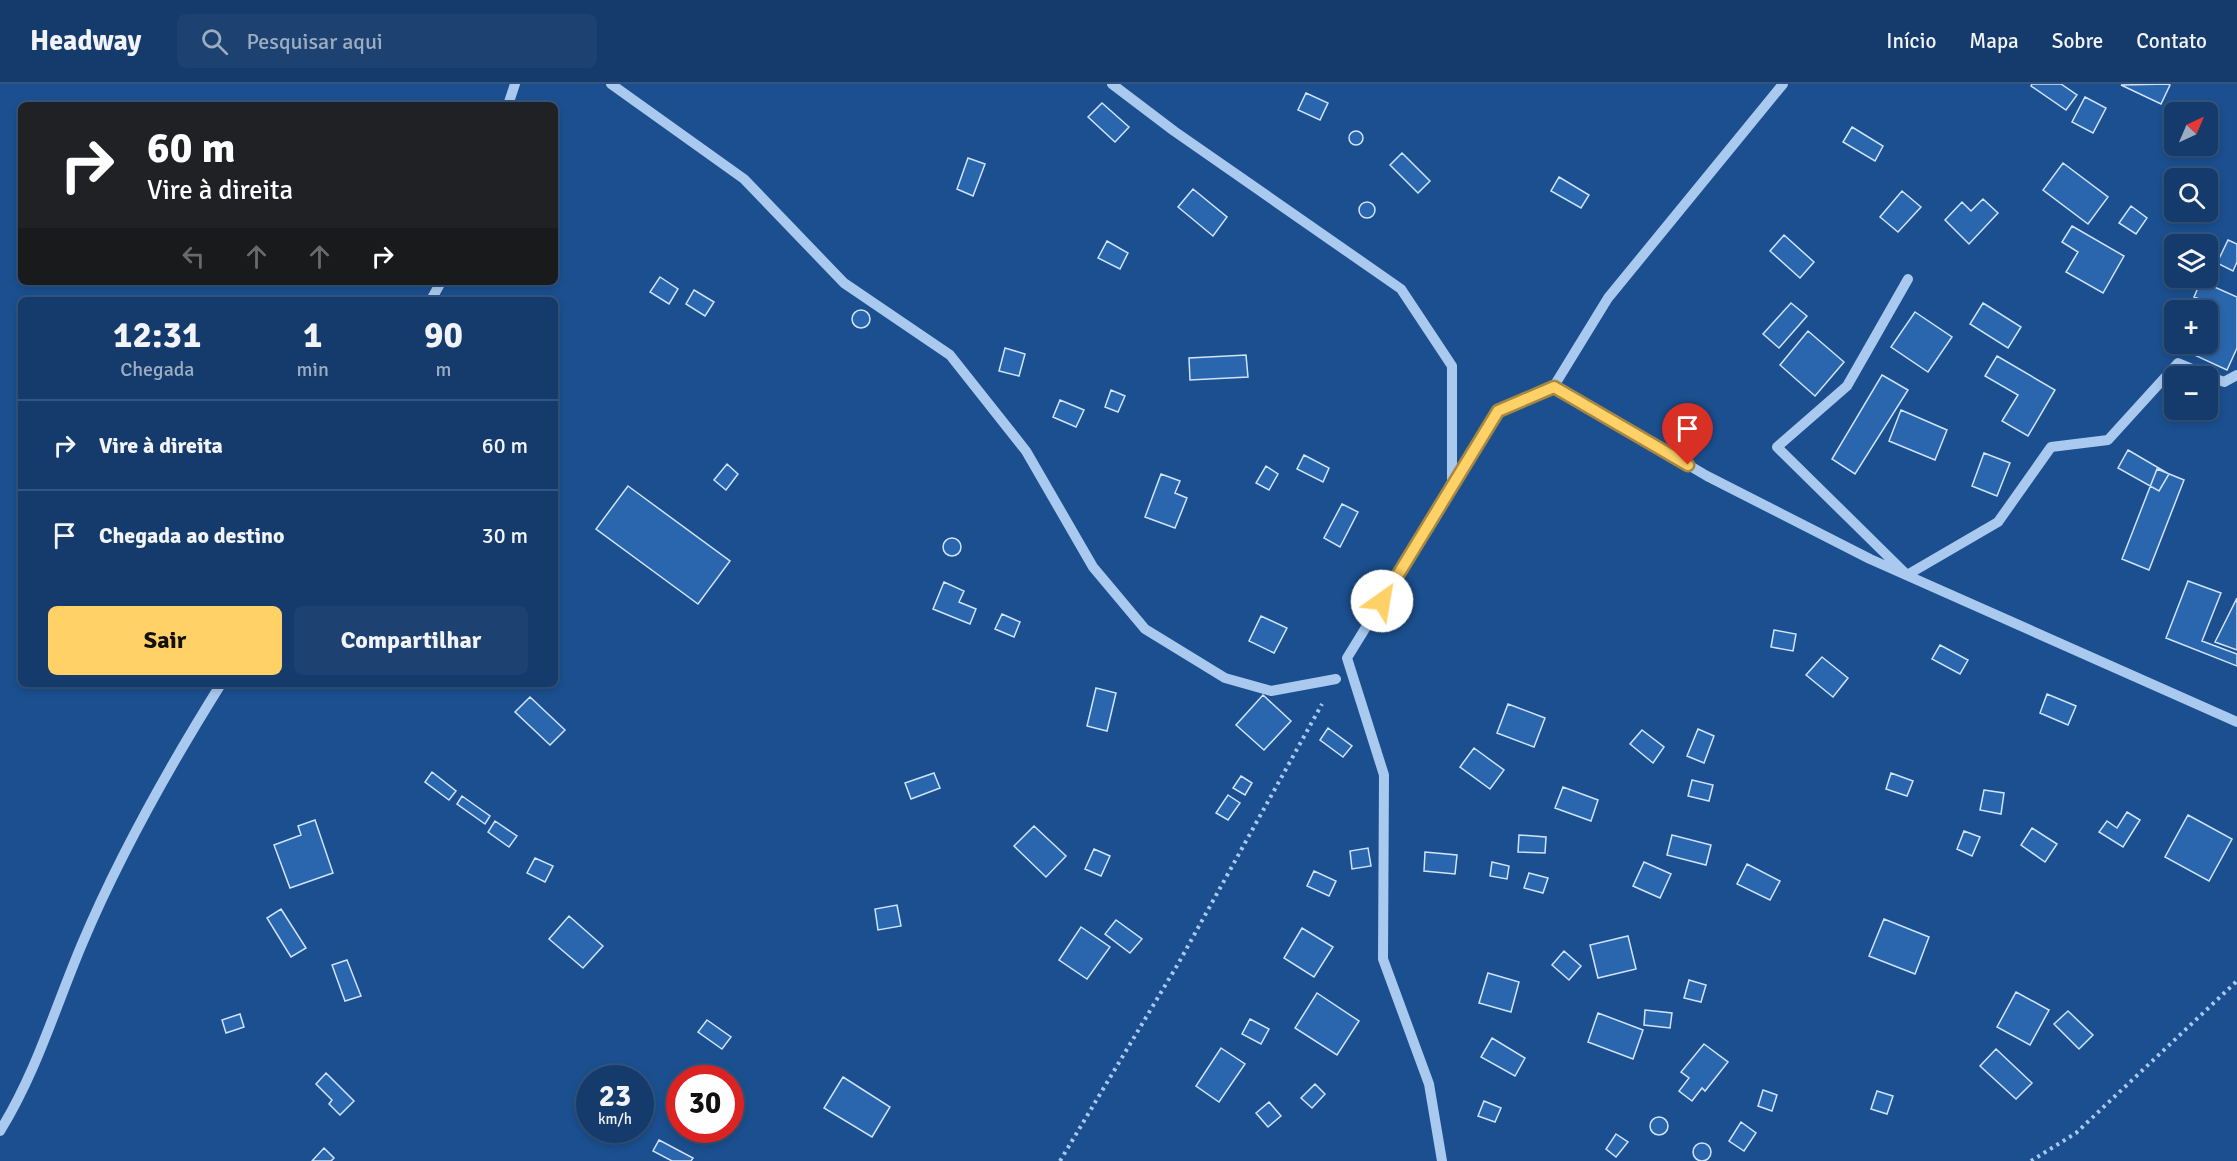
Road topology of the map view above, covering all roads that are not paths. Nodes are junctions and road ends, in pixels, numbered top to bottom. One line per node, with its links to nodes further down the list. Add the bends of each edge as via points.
1 (515, 84): 5 (street)
2 (611, 84): 11 (street, via 744,179 844,283 950,355 1026,451 1093,567 1145,629 1225,678 1271,691)
3 (1112, 84): 9 (street, via 1401,289 1452,366)
4 (1783, 84): 8 (street, via 1608,298)
5 (509, 102)
6 (1908, 279): 10 (street, via 1847,386 1777,447)
7 (2237, 375): 10 (street, via 2223,382 2178,363 2108,440 2051,447 1998,522)
8 (1554, 387): 9 (street, via 1498,411); 10 (street, via 1707,476)
9 (1452, 487): 15 (street, via 1347,658 1384,776 1383,959 1429,1084)
10 (1907, 575): 13 (street)
11 (1336, 679)
12 (219, 687): 14 (street, via 131,840 82,945 18,1103)
13 (2237, 722)
14 (0, 1131)
15 (1442, 1161)

